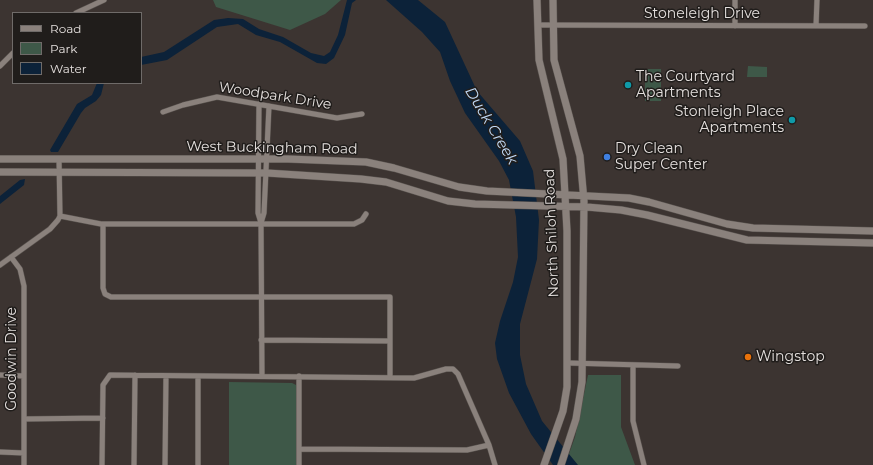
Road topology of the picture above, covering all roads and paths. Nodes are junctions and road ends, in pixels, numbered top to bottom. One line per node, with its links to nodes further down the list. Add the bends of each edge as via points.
1 (104, 0): 6 (street)
2 (537, 0): 7 (main road, North Shiloh Road)
3 (553, 0): 8 (main road, North Shiloh Road)
4 (735, 0): 9 (street)
5 (817, 0): 10 (street)
6 (78, 12)
7 (538, 25): 8 (street, Stoneleigh Drive); 26 (main road, North Shiloh Road, via 539,60 563,159)
8 (553, 25): 9 (street, Stoneleigh Drive); 27 (main road, North Shiloh Road, via 554,60 580,156)
9 (735, 26): 10 (street, Stoneleigh Drive)
10 (816, 26): 11 (street, Stoneleigh Drive)
11 (865, 26)
12 (12, 54): 13 (street)
13 (0, 66)
14 (259, 104): 15 (street, Woodpark Drive); 16 (street, Woodpark Drive, via 217,97); 20 (street)
15 (269, 106): 17 (street, Woodpark Drive, via 337,118); 21 (street)
16 (163, 112)
17 (362, 114)
18 (0, 160): 19 (main road, West Buckingham Road)
19 (59, 160): 20 (main road, West Buckingham Road); 23 (street)
20 (258, 160): 21 (main road, West Buckingham Road); 24 (street)
21 (267, 160): 25 (street); 26 (main road, West Buckingham Road, via 366,162 459,186 503,192)
22 (0, 172): 23 (main road, West Buckingham Road)
23 (59, 172): 24 (main road, West Buckingham Road); 32 (street)
24 (257, 173): 25 (main road, West Buckingham Road); 33 (street, via 258,213)
25 (267, 173): 28 (main road, West Buckingham Road, via 386,182 448,201); 33 (street, via 264,218)
26 (566, 194): 27 (main road, West Buckingham Road); 28 (main road, North Shiloh Road)
27 (583, 195): 29 (main road, North Shiloh Road); 30 (main road, West Buckingham Road, via 642,201)
28 (566, 206): 29 (main road, West Buckingham Road); 45 (main road, North Shiloh Road)
29 (584, 207): 35 (main road, West Buckingham Road, via 621,210); 46 (main road, North Shiloh Road)
30 (684, 212): 35 (main road); 36 (main road, West Buckingham Road, via 727,224 754,228)
31 (366, 214): 33 (street, via 362,220 354,224)
32 (60, 216): 34 (street); 40 (street, via 50,229)
33 (261, 223): 34 (street); 42 (street)
34 (103, 224): 42 (street, via 103,288 105,294 111,297)
35 (680, 224): 38 (main road, West Buckingham Road, via 747,240)
36 (814, 230): 37 (main road, West Buckingham Road); 38 (main road)
37 (873, 230)
38 (814, 242): 39 (main road, West Buckingham Road)
39 (873, 243)
40 (12, 257): 41 (street); 50 (street, Goodwin Drive, via 20,269 24,286)
41 (0, 265)
42 (261, 297): 43 (street); 44 (street, via 390,297)
43 (261, 340): 44 (street); 54 (street)
44 (390, 341): 56 (street)
45 (569, 363): 46 (street); 70 (main road, North Shiloh Road, via 561,417)
46 (583, 364): 47 (street); 71 (main road, North Shiloh Road, via 576,419)
47 (633, 365): 48 (street); 72 (street, via 633,421)
48 (678, 366)
49 (0, 375): 50 (street)
50 (24, 376): 57 (street, Goodwin Drive)
51 (135, 376): 52 (street); 58 (street, via 110,375 106,379 103,385); 65 (street)
52 (166, 376): 53 (street); 66 (street)
53 (198, 376): 54 (street); 67 (street)
54 (262, 376): 55 (street)
55 (299, 376): 56 (street); 60 (street)
56 (390, 377): 59 (street, via 414,378 453,369)
57 (24, 418): 58 (street); 62 (street, Goodwin Drive)
58 (103, 418): 64 (street)
59 (489, 445): 60 (street, via 467,450); 69 (street)
60 (299, 449): 68 (street)
61 (0, 452): 62 (street)
62 (24, 453): 63 (street, Goodwin Drive)
63 (24, 465)
64 (102, 465)
65 (134, 465)
66 (165, 465)
67 (198, 465)
68 (299, 465)
69 (495, 465)
70 (544, 465)
71 (561, 465)
72 (644, 465)

